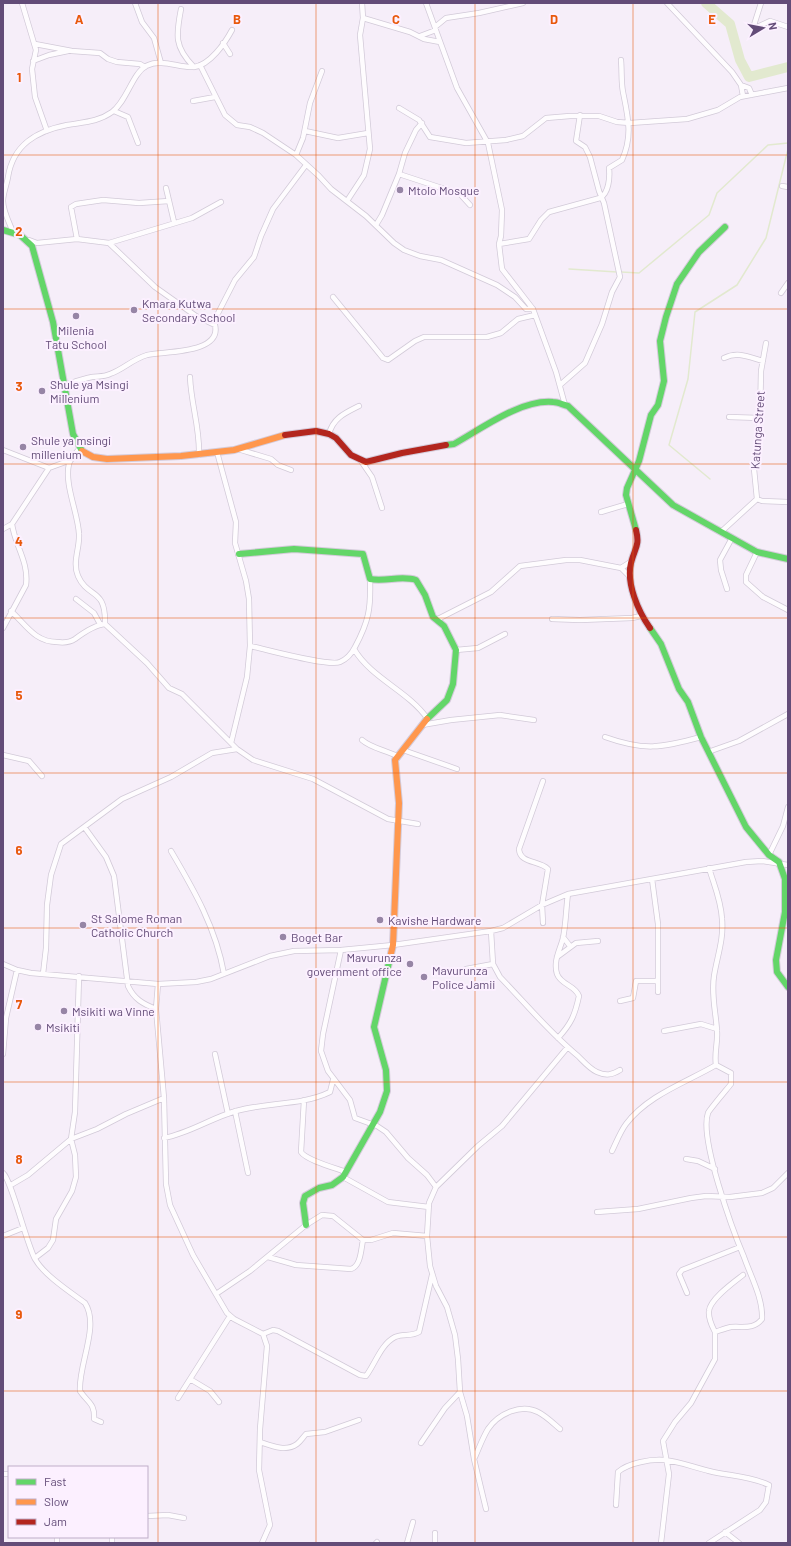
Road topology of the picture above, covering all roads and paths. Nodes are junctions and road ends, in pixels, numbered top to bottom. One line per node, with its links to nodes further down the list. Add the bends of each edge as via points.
1 (22, 3): 16 (street)
2 (135, 3): 21 (street, via 142,22 154,38)
3 (362, 3): 9 (street)
4 (426, 3): 11 (street)
5 (524, 3): 11 (street, via 446,18)
6 (667, 3): 26 (street, via 729,69)
7 (761, 3): 10 (street, via 755,28 770,22)
8 (181, 9): 24 (street, via 177,27 178,41 183,56)
9 (363, 18): 13 (street); 39 (street, via 360,35)
10 (788, 27)
11 (435, 28): 13 (street); 14 (street)
12 (232, 30): 15 (street)
13 (420, 36): 14 (street)
14 (440, 42): 40 (street, via 457,88)
15 (223, 43): 18 (street); 22 (street, via 213,56)
16 (35, 44): 17 (street); 20 (street)
17 (72, 51): 20 (street); 23 (street, via 100,53 117,62 140,64)
18 (230, 54)
19 (621, 60): 36 (street)
20 (33, 61): 37 (street, via 35,97)
21 (161, 63): 23 (street); 24 (street)
22 (200, 65): 24 (street); 30 (street)
23 (145, 67): 33 (street)
24 (194, 67)
25 (322, 71): 38 (street, via 308,109)
26 (741, 86): 28 (street, via 749,88); 29 (street)
27 (788, 88): 28 (street)
28 (752, 95): 29 (street)
29 (743, 96): 36 (street, via 718,110 687,119)
30 (215, 97): 31 (street); 42 (street, via 225,115 237,125 263,133)
31 (193, 101)
32 (399, 108): 35 (street)
33 (114, 111): 37 (street, via 91,122); 41 (street, via 128,117)
34 (580, 115): 36 (street, via 599,116); 40 (street, via 546,118 523,136); 48 (street, via 576,141 587,149)
35 (422, 123): 40 (street, via 430,137 466,143); 44 (street, via 405,153)
36 (630, 123): 48 (street, via 624,157 610,168)
37 (47, 131): 57 (street, via 24,143 10,163 3,200)
38 (305, 131): 39 (street, via 338,138); 42 (street)
39 (368, 133): 51 (street, via 370,149 367,167)
40 (488, 142): 61 (street, via 502,210)
41 (138, 143)
42 (296, 155): 43 (street)
43 (306, 165): 51 (street); 67 (street, via 273,209 254,257 235,280)
44 (399, 174): 52 (street, via 460,194); 54 (street)
45 (782, 186): 46 (street)
46 (788, 187)
47 (166, 188): 49 (street)
48 (602, 197): 61 (street, via 549,212 529,239); 73 (street, via 620,277 585,363)
49 (168, 200): 53 (street); 58 (street, via 139,203 103,200 76,204 71,207)
50 (221, 202): 53 (street, via 197,216)
51 (347, 202): 54 (street)
52 (470, 205)
53 (174, 222): 60 (street)
54 (376, 225): 65 (street, via 404,250 441,260 497,285 515,297 526,309)
55 (725, 228): 88 (street, via 699,252 677,284 660,342 664,381)
56 (3, 230): 57 (street)
57 (13, 232): 59 (street)
58 (77, 239): 59 (street, via 42,243); 60 (street)
59 (29, 240): 72 (street, via 49,307)
60 (109, 243): 67 (street, via 155,287 196,316)
61 (499, 244): 65 (street, via 502,269)
62 (788, 283): 63 (street)
63 (781, 293)
64 (333, 297): 66 (street, via 383,358 388,360 415,340 424,337 487,337 500,333 518,319)
65 (533, 309): 66 (street)
66 (535, 315): 73 (street)
67 (213, 323): 72 (street, via 216,329 212,338 200,347 149,355 133,360 108,375 90,377)
68 (766, 343): 70 (street, Katunga Street)
69 (724, 358): 70 (street, via 740,354)
70 (763, 361): 77 (street, Katunga Street)
71 (190, 377): 83 (street, via 191,398 200,438)
72 (65, 385): 79 (street, via 73,434)
73 (560, 385): 74 (street)
74 (565, 405): 85 (street, via 546,402 527,406 509,413 454,444); 88 (street)
75 (359, 406): 78 (street, via 338,417)
76 (729, 417): 77 (street)
77 (760, 418): 89 (street, Katunga Street, via 754,469)
78 (329, 434): 81 (street, via 316,431 298,432); 85 (street)
79 (79, 448): 83 (street, via 88,456 102,459); 84 (street)
80 (3, 450): 86 (street)
81 (241, 450): 82 (street); 87 (street, via 271,459)
82 (217, 452): 83 (street); 99 (street, via 236,522 235,543)
83 (199, 455)
84 (71, 460): 86 (street); 112 (street, via 69,476 79,536 75,558 78,576 102,602 105,611)
85 (361, 461): 92 (street, via 372,477)
86 (49, 468): 94 (street)
87 (291, 470)
88 (634, 470): 91 (street, via 627,488); 96 (street, via 673,505)
89 (757, 499): 90 (street, via 762,502); 96 (street)
90 (788, 502)
91 (628, 504): 93 (street); 101 (street, via 639,541)
92 (382, 508)
93 (601, 512)
94 (12, 524): 95 (street); 108 (street, via 16,544 24,559 27,578 26,585)
95 (3, 529)
96 (722, 531): 97 (street)
97 (732, 538): 98 (street); 105 (street, via 720,560)
98 (757, 552): 100 (street); 107 (street, via 746,575 746,582 763,597)
99 (239, 554): 104 (street, via 294,549 363,554); 115 (street, via 246,581)
100 (788, 559)
101 (632, 560): 102 (street); 103 (street)
102 (621, 568): 103 (street); 111 (street, via 573,559 520,566 491,592)
103 (629, 576): 109 (street)
104 (370, 579): 111 (street, via 409,577 416,580); 116 (street, via 368,619)
105 (727, 589)
106 (76, 600): 112 (street, via 94,613)
107 (788, 610)
108 (11, 611): 112 (street, via 38,638 47,642 70,642); 113 (street)
109 (641, 616): 110 (street); 123 (street, via 661,644)
110 (552, 619)
111 (436, 620): 117 (street, via 446,630)
112 (102, 624): 125 (street, via 147,662 170,688 182,694)
113 (3, 628)
114 (505, 634): 117 (street, via 478,648)
115 (250, 646): 116 (street, via 332,663 340,663); 125 (street, via 247,678)
116 (354, 649): 119 (street, via 359,657 414,703)
117 (456, 650): 119 (street, via 451,693)
118 (788, 714): 128 (street, via 739,741)
119 (427, 718): 121 (street)
120 (534, 720): 121 (street, via 500,715)
121 (422, 725): 127 (street)
122 (605, 737): 123 (street, via 624,744 663,747)
123 (701, 737): 128 (street)
124 (362, 740): 130 (street)
125 (232, 744): 126 (street)
126 (237, 749): 135 (street, via 265,765 313,779 369,811); 137 (street, via 212,753 171,777 122,799)
127 (403, 750): 130 (street); 131 (street)
128 (708, 752): 139 (street, via 746,828)
129 (3, 754): 132 (street, via 30,761)
130 (397, 756): 135 (street, via 395,760)
131 (456, 769)
132 (42, 776)
133 (543, 781): 145 (street, via 519,849 524,859 548,869)
134 (788, 807): 139 (street, via 783,826)
135 (398, 821): 136 (street); 150 (street)
136 (418, 824)
137 (85, 828): 158 (street, via 65,840 55,857 47,905); 161 (street, via 106,857 114,876)
138 (171, 851): 159 (street, via 202,904 222,958)
139 (769, 855): 140 (street)
140 (779, 862): 141 (street); 142 (street, via 746,862); 164 (street, via 785,879 785,912 778,942 777,972)
141 (788, 865)
142 (709, 868): 143 (street); 169 (street, via 720,901 722,919 722,937 713,993)
143 (652, 879): 144 (street); 162 (street, via 657,904)
144 (568, 894): 145 (street); 148 (street)
145 (542, 905): 146 (street); 147 (street, via 510,924)
146 (543, 923)
147 (491, 931): 150 (street); 155 (street)
148 (563, 937): 151 (street); 153 (street)
149 (598, 941): 151 (street)
150 (393, 945): 152 (street); 182 (street, via 374,1027 386,1070 387,1091 380,1112)
151 (570, 946): 153 (street)
152 (341, 950): 159 (street, via 294,951 270,956); 177 (street, via 321,1044 322,1057)
153 (557, 957): 171 (street, via 557,975 579,996 574,1016)
154 (3, 964): 157 (street)
155 (493, 964): 156 (street); 171 (street, via 500,977)
156 (466, 969)
157 (17, 970): 158 (street); 168 (street)
158 (43, 974): 160 (street)
159 (224, 974): 163 (street, via 196,982)
160 (78, 976): 161 (street); 184 (street, via 75,1112)
161 (126, 981): 163 (street); 167 (street, via 139,1002)
162 (658, 981): 165 (street); 166 (street, via 636,981 633,998)
163 (158, 984): 167 (street)
164 (788, 987)
165 (658, 992)
166 (620, 1001)
167 (156, 1009): 178 (street)
168 (5, 1018): 173 (street)
169 (717, 1029): 170 (street, via 702,1024); 175 (street)
170 (664, 1030)
171 (558, 1038): 172 (street)
172 (566, 1048): 176 (street, via 597,1072 606,1075); 193 (street, via 502,1126)
173 (3, 1054)
174 (215, 1054): 181 (street)
175 (716, 1065): 185 (street, via 659,1095 641,1109 625,1125); 187 (street, via 731,1073 732,1078 726,1090 708,1112 706,1127)
176 (620, 1070)
177 (333, 1080): 179 (street, via 330,1092); 182 (street, via 350,1100 355,1118)
178 (164, 1098): 183 (street); 184 (street)
179 (304, 1100): 180 (street); 190 (street, via 301,1152 303,1156)
180 (235, 1111): 181 (street); 189 (street)
181 (228, 1114): 183 (street, via 183,1134)
182 (371, 1125): 190 (street); 193 (street, via 386,1132)
183 (164, 1138): 208 (street, via 166,1184 170,1205 187,1243)
184 (71, 1139): 192 (street, via 28,1175); 204 (street, via 76,1166 73,1188 56,1218 55,1234 51,1244)
185 (612, 1151)
186 (686, 1159): 187 (street, via 698,1161)
187 (715, 1169): 194 (street)
188 (3, 1173): 192 (street)
189 (248, 1173)
190 (344, 1174): 195 (street, via 388,1202); 197 (street, via 332,1185 319,1188 305,1196 303,1203)
191 (788, 1174): 194 (street, via 773,1188 762,1193)
192 (10, 1185): 198 (street)
193 (436, 1187): 195 (street)
194 (724, 1197): 196 (street, via 706,1196 638,1209); 202 (street)
195 (429, 1207): 200 (street)
196 (597, 1212)
197 (306, 1225): 201 (street, via 318,1217 329,1215); 203 (street)
198 (23, 1228): 199 (street); 204 (street)
199 (3, 1236)
200 (426, 1236): 201 (street, via 393,1233); 206 (street)
201 (363, 1240): 203 (street, via 358,1263 351,1269 296,1265)
202 (740, 1247): 207 (street, via 682,1270 680,1278); 210 (street, via 760,1300 762,1319 755,1325)
203 (268, 1257): 208 (street)
204 (35, 1258): 217 (street, via 39,1266 86,1303 90,1311 90,1327 79,1378 80,1391 91,1403 94,1419)
205 (743, 1275): 210 (street, via 717,1297 709,1308)
206 (432, 1276): 211 (street, via 419,1332 410,1336 399,1336 388,1342 366,1376 278,1331); 213 (street, via 447,1307 455,1335)
207 (687, 1293)
208 (216, 1294): 209 (street)
209 (230, 1316): 211 (street); 212 (street)
210 (715, 1332): 222 (street, via 715,1359 691,1403 664,1436 663,1450)
211 (263, 1334): 219 (street, via 267,1346)
212 (190, 1379): 214 (street); 215 (street, via 210,1391)
213 (460, 1392): 220 (street); 221 (street)
214 (178, 1398)
215 (219, 1402)
216 (359, 1420): 219 (street, via 325,1432 306,1434 292,1447 274,1447)
217 (101, 1422)
218 (560, 1429): 221 (street, via 537,1411 518,1408 493,1424)
219 (260, 1442): 230 (street, via 260,1476 270,1525)
220 (421, 1443)
221 (474, 1459): 224 (street)
222 (666, 1460): 223 (street, via 642,1462 619,1471 616,1479); 228 (street, via 711,1472 760,1480 769,1485 769,1494 760,1510); 233 (street, via 668,1480)
223 (616, 1505)
224 (486, 1509)
225 (148, 1516): 226 (street, via 168,1515)
226 (184, 1518)
227 (413, 1522): 231 (street)
228 (726, 1532): 234 (street); 235 (street)
229 (435, 1533): 232 (street)
230 (262, 1543)
231 (407, 1543)
232 (435, 1543)
233 (661, 1543)
234 (709, 1543)
235 (740, 1543)

